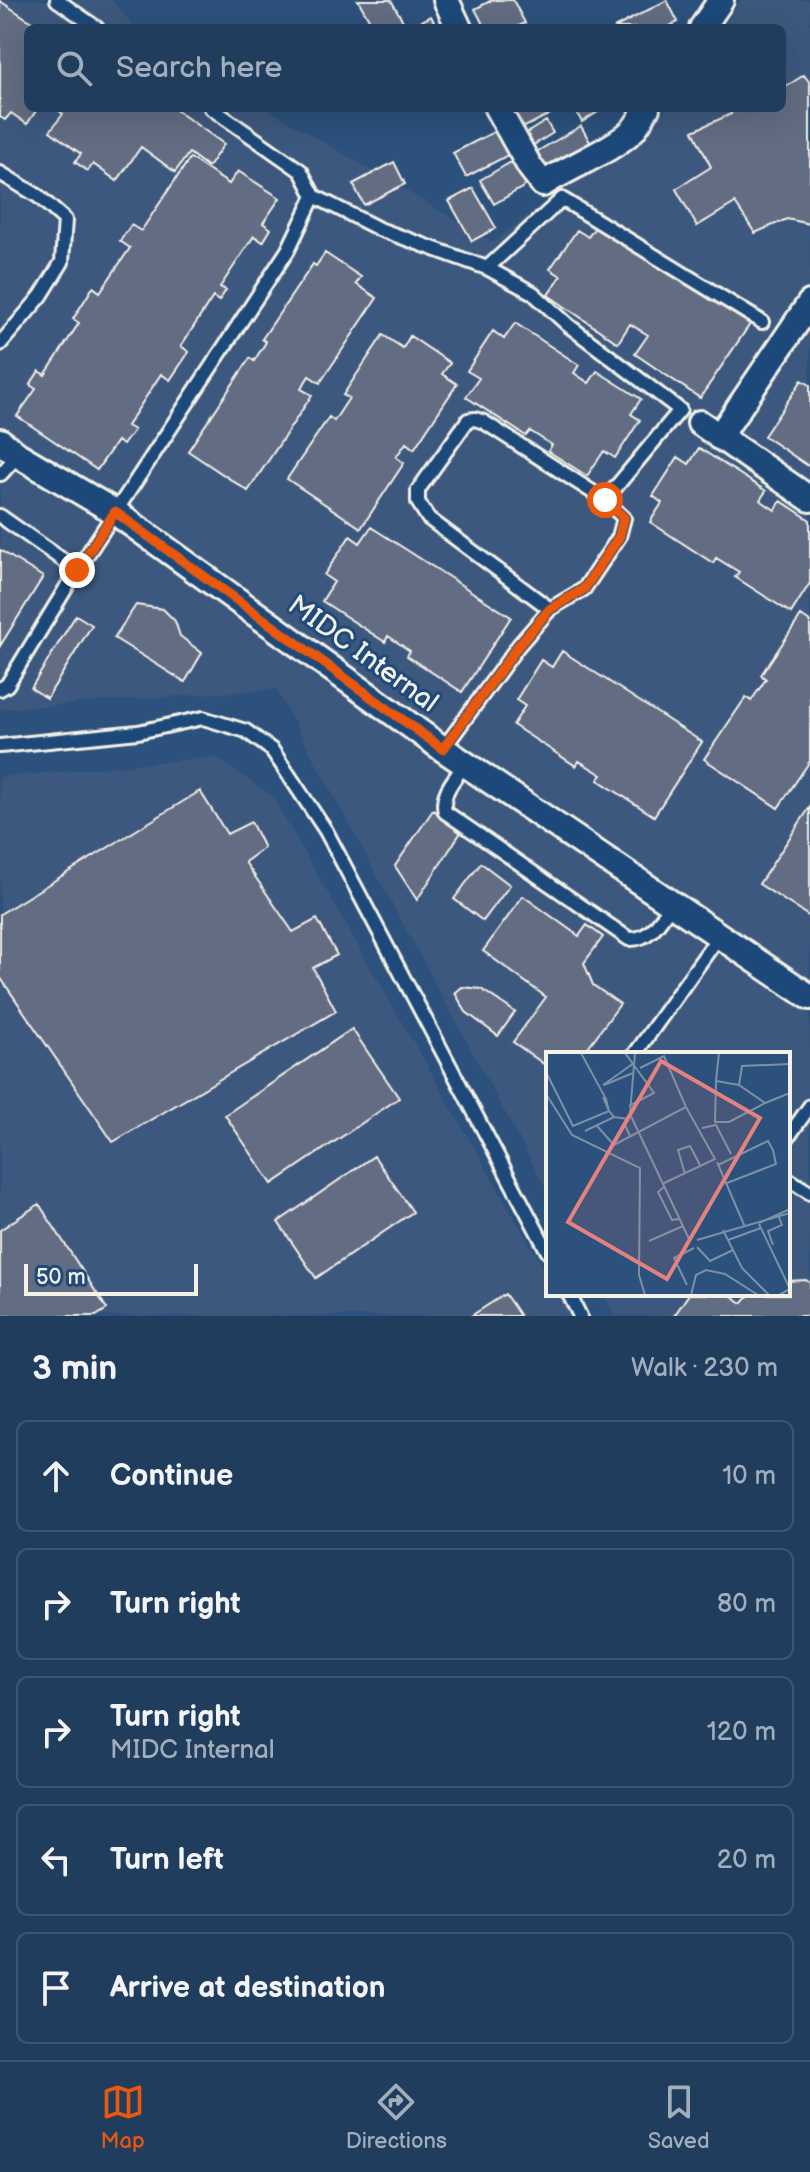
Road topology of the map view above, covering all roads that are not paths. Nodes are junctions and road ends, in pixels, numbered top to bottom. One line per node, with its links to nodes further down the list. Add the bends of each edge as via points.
1 (57, 0): 4 (lane)
2 (446, 0): 5 (street)
3 (721, 0): 6 (street)
4 (91, 24)
5 (457, 24)
6 (705, 24)
7 (217, 112): 11 (lane, via 301,171)
8 (499, 112): 9 (street, via 543,184 632,130)
9 (644, 112)
10 (0, 173): 15 (lane, via 65,220 62,262)
11 (314, 196): 12 (lane, via 379,229); 20 (lane, via 288,250)
12 (487, 268): 14 (lane, via 562,199); 19 (lane, via 533,293 680,410)
13 (810, 303): 18 (street, via 710,430)
14 (762, 322)
15 (0, 344)
16 (9, 448): 17 (lane); 20 (street, MIDC Internal)
17 (0, 476)
18 (810, 499)
19 (605, 500): 23 (lane, via 624,518 619,537 584,589); 23 (lane, via 475,419 468,420 418,490 418,502 428,518)
20 (115, 512): 22 (lane); 26 (street, MIDC Internal)
21 (0, 516): 22 (lane)
22 (77, 570): 24 (lane)
23 (550, 609): 26 (lane)
24 (0, 689)
25 (0, 746): 36 (lane, via 138,732 203,718 246,731 272,750 326,831)
26 (443, 749): 27 (street, MIDC Internal)
27 (465, 764): 28 (street, MIDC Internal); 28 (lane, via 445,795 445,812 629,939 649,934)
28 (672, 904): 29 (street, MIDC Internal)
29 (719, 936): 30 (street, MIDC Internal); 31 (lane)
30 (810, 997)
31 (636, 1052)
32 (810, 1106): 33 (lane)
33 (790, 1134)
34 (790, 1180): 35 (lane)
35 (810, 1193)
36 (546, 1248)
37 (570, 1296): 38 (lane)
38 (580, 1316)

